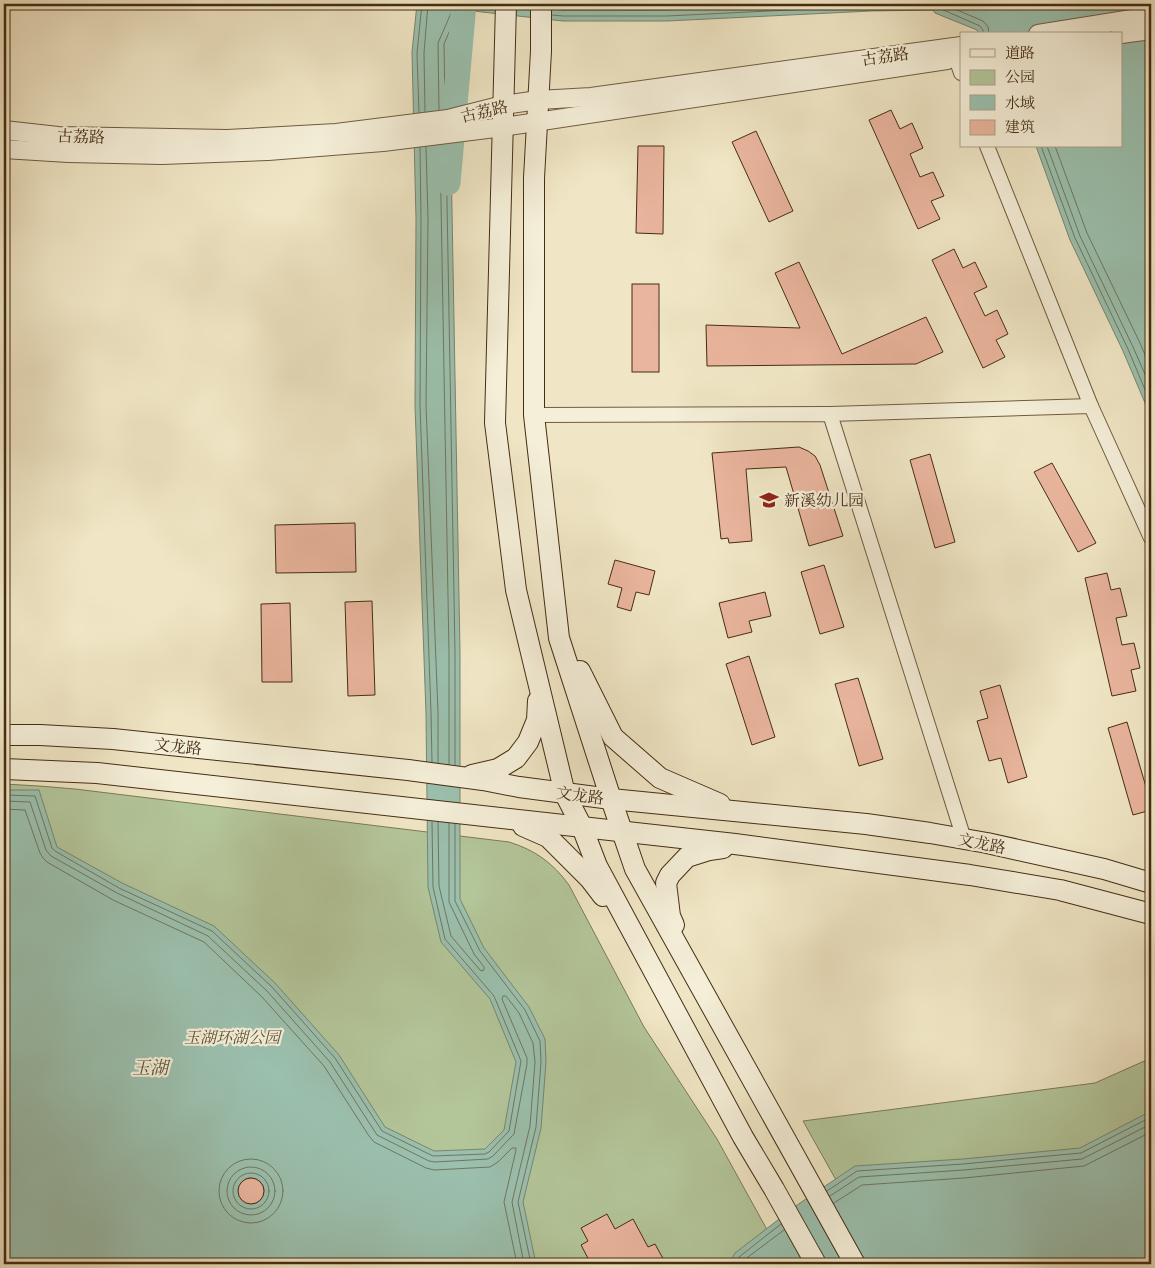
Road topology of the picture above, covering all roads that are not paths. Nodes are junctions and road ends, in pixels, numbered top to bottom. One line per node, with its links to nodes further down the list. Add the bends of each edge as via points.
1 (506, 4): 9 (main road)
2 (541, 4): 8 (main road)
3 (1151, 16): 5 (street)
4 (1151, 30): 6 (street)
5 (1051, 32)
6 (1122, 34)
7 (960, 59): 8 (street, 古荔路); 10 (street, 古荔路)
8 (538, 100): 9 (street, 古荔路); 10 (main road)
9 (504, 105): 11 (main road); 12 (street, 古荔路, via 448,119 345,132 227,139 58,136)
10 (538, 122): 11 (street, 古荔路); 17 (main road, via 534,178)
11 (504, 127): 14 (street, 古荔路, via 383,142 268,151 162,155); 20 (main road, via 496,423 516,590)
12 (4, 130)
13 (989, 148): 15 (street)
14 (4, 149)
15 (1092, 406): 16 (street); 18 (street)
16 (830, 414): 17 (street); 30 (street)
17 (534, 415): 19 (main road)
18 (1151, 538)
19 (553, 588): 25 (main road, via 559,638); 26 (main road, via 579,670 613,737 660,778)
20 (539, 686): 23 (main road, via 537,720 528,742 516,758 498,769); 24 (main road)
21 (4, 735): 23 (main road, 文龙路, via 113,739)
22 (4, 769): 27 (main road, 文龙路, via 97,772)
23 (462, 777): 24 (main road, 文龙路)
24 (565, 794): 25 (main road, 文龙路); 28 (main road)
25 (611, 799): 26 (main road, 文龙路); 29 (main road)
26 (738, 811): 30 (main road, 文龙路, via 866,824)
27 (505, 818): 28 (main road, 文龙路); 34 (main road, via 548,837 590,879)
28 (582, 827): 29 (main road, 文龙路); 34 (main road, via 597,866)
29 (623, 832): 31 (main road, 文龙路); 35 (main road, via 635,868)
30 (964, 839): 32 (main road, 文龙路, via 1104,869)
31 (747, 846): 33 (main road, 文龙路, via 1060,890); 35 (main road, via 709,850 687,857 666,883 670,916)
32 (1151, 883)
33 (1151, 914)
34 (646, 957): 36 (main road)
35 (716, 1015): 37 (main road)
36 (816, 1264)
37 (855, 1264)

